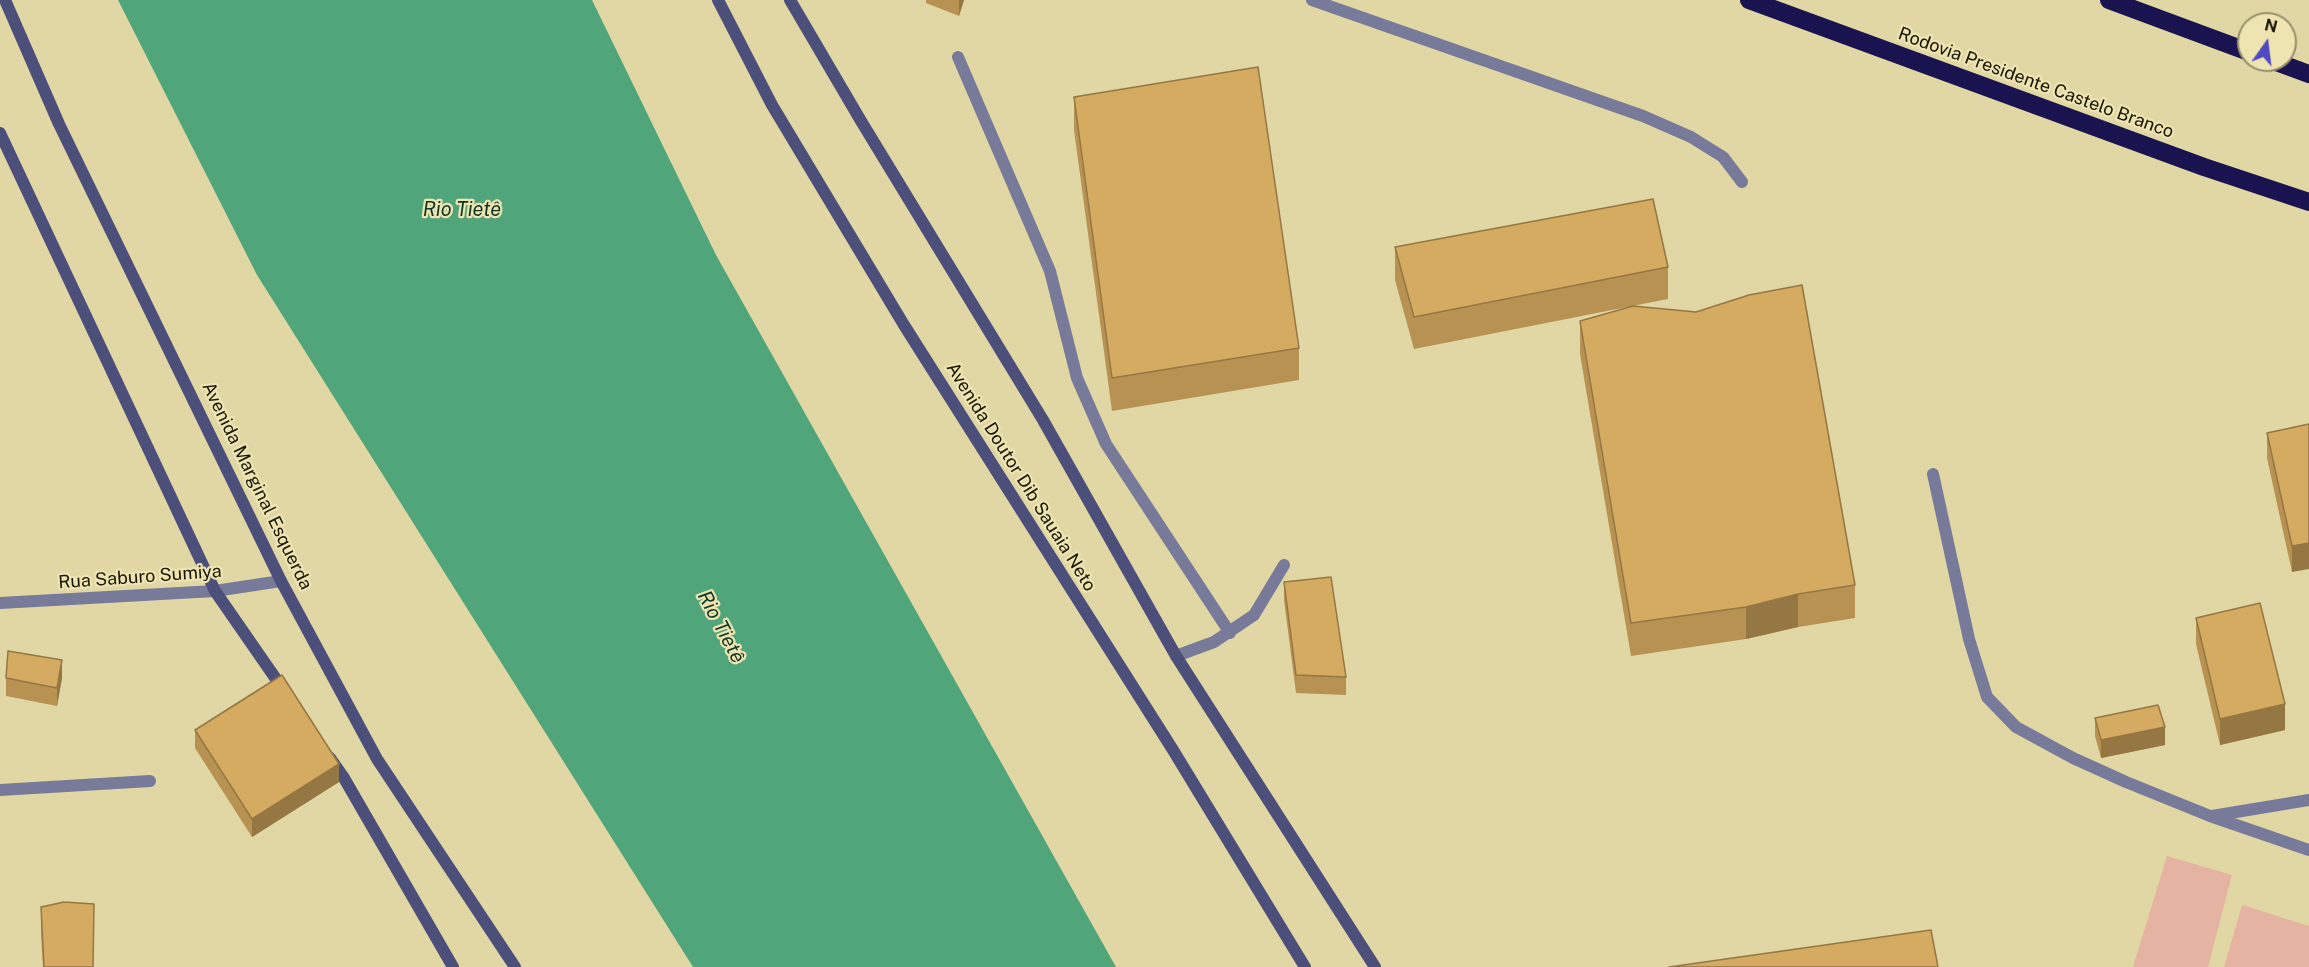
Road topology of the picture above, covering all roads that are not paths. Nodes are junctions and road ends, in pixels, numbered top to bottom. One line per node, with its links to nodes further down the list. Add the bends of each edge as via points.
1 (5, 0): 14 (main road, Avenida Marginal Esquerda, via 60,124)
2 (718, 0): 28 (main road, Avenida Doutor Dib Sauaia Neto, via 772,105 886,295)
3 (790, 0): 18 (main road, via 1043,420)
4 (1312, 0): 10 (street, via 1691,137 1723,157)
5 (1749, 0): 11 (highway, Rodovia Presidente Castelo Branco)
6 (2109, 0): 7 (highway)
7 (2237, 48)
8 (958, 57): 17 (street, via 1050,271 1077,378 1106,444)
9 (0, 133): 15 (main road)
10 (1742, 182)
11 (2309, 202)
12 (1933, 474): 24 (street, via 1968,639 1987,697 2016,727 2044,742 2126,782)
13 (1284, 565): 17 (street, via 1254,615)
14 (281, 581): 15 (street, Rua Saburo Sumiya); 27 (main road, Avenida Marginal Esquerda, via 377,759)
15 (215, 591): 16 (street, Rua Saburo Sumiya); 19 (main road)
16 (0, 603)
17 (1230, 633): 18 (street)
18 (1176, 656): 29 (main road)
19 (290, 699)
20 (323, 748): 26 (main road)
21 (150, 781): 22 (street)
22 (0, 790)
23 (2309, 800): 24 (street)
24 (2210, 816): 25 (street)
25 (2309, 850)
26 (453, 967)
27 (515, 967)
28 (1305, 967)
29 (1375, 967)

